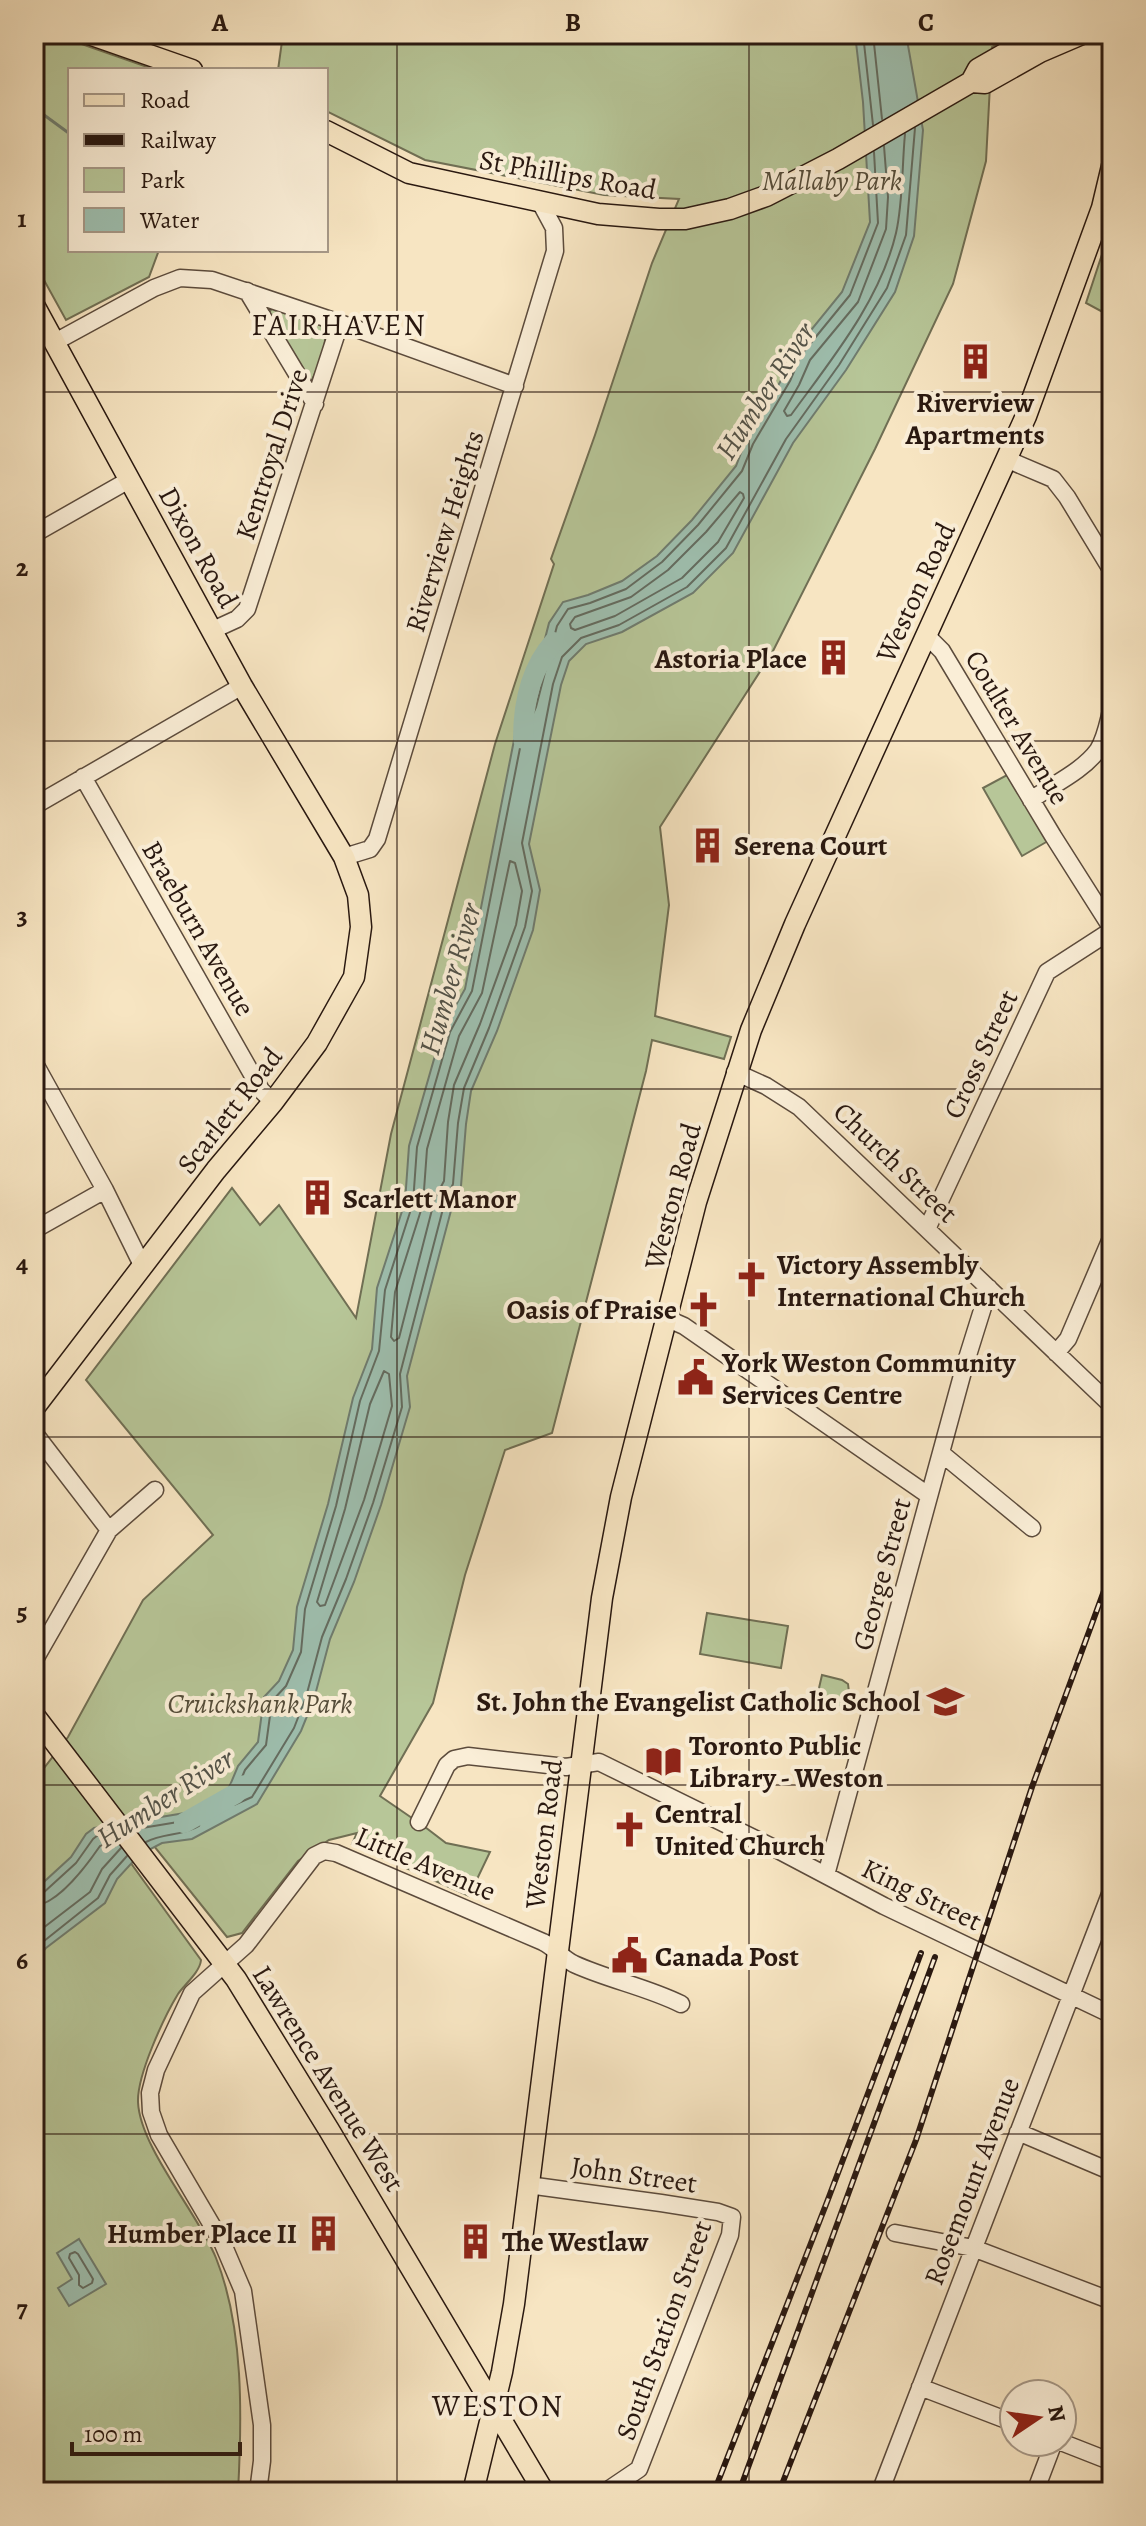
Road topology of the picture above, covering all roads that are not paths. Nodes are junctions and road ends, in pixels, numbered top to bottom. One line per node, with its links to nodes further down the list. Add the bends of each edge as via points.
1 (89, 34): 4 (main road)
2 (1039, 34): 5 (main road, St Phillips Road, via 978,69)
3 (1082, 34): 5 (main road, St Phillips Road, via 985,83)
4 (186, 68)
5 (964, 86): 8 (main road, St Phillips Road, via 838,159 730,209 685,219 629,218)
6 (328, 132): 8 (main road, St Phillips Road, via 409,173)
7 (1111, 174): 15 (main road, Weston Road, via 1053,344)
8 (540, 202): 13 (street, Riverview Heights, via 554,228 555,251)
9 (247, 291): 11 (street); 12 (street, via 212,280 180,278); 14 (street)
10 (34, 305): 12 (main road, Dixon Road)
11 (340, 323): 13 (street); 14 (street, Kentroyal Drive)
12 (55, 342): 16 (main road, Dixon Road)
13 (515, 386): 28 (street, Riverview Heights, via 377,839 370,849)
14 (315, 404): 19 (street, Kentroyal Drive, via 247,609)
15 (1006, 459): 18 (street, via 1053,479); 20 (main road, Weston Road)
16 (129, 480): 17 (street); 19 (main road, Dixon Road)
17 (34, 534)
18 (1112, 571)
19 (213, 630): 21 (main road, Dixon Road)
20 (926, 635): 25 (street, Coulter Avenue, via 942,651); 31 (main road, Weston Road, via 795,924)
21 (242, 686): 24 (street); 27 (main road, Dixon Road)
22 (1112, 707): 23 (street)
23 (1108, 739): 25 (street, via 1085,763)
24 (83, 777): 26 (street); 32 (street, Braeburn Avenue, via 261,1090)
25 (1031, 800): 29 (street, Coulter Avenue)
26 (34, 806)
27 (319, 814): 28 (main road, Scarlett Road)
28 (344, 857): 32 (main road, Scarlett Road, via 358,895 361,927 354,977 317,1043)
29 (1112, 930): 34 (street, Cross Street, via 1047,972)
30 (34, 1062): 33 (street)
31 (735, 1072): 34 (street, Church Street, via 799,1107); 39 (main road, Weston Road)
32 (273, 1102): 37 (main road, Scarlett Road)
33 (105, 1190): 35 (street); 37 (street)
34 (927, 1229): 38 (street, Church Street)
35 (34, 1230)
36 (1112, 1236): 40 (street, via 1068,1339)
37 (143, 1267): 42 (main road, Scarlett Road)
38 (989, 1288): 40 (street, Church Street); 44 (street, George Street)
39 (668, 1319): 46 (street); 51 (main road, Weston Road, via 610,1552)
40 (1056, 1353): 41 (street, Church Street)
41 (1112, 1406)
42 (34, 1408)
43 (34, 1429): 48 (street)
44 (941, 1453): 46 (street, George Street); 47 (street)
45 (155, 1490): 48 (street)
46 (928, 1495): 53 (street, George Street)
47 (1032, 1528)
48 (109, 1530): 49 (street)
49 (34, 1661)
50 (34, 1715): 56 (main road, Lawrence Avenue West)
51 (581, 1765): 52 (street, King Street, via 454,1759); 53 (street, King Street, via 599,1762); 55 (main road, Weston Road)
52 (419, 1822)
53 (826, 1875): 57 (street, King Street)
54 (1112, 1889): 57 (street, Rosemount Avenue)
55 (557, 1949): 56 (street, Little Avenue, via 324,1851 314,1856 246,1945); 58 (street, via 573,1963); 62 (main road, Weston Road)
56 (225, 1964): 68 (main road, Lawrence Avenue West); 73 (street, via 185,2005 156,2070 150,2101 159,2135 223,2244 243,2291 262,2425)
57 (1071, 1994): 59 (street, King Street); 60 (street, Rosemount Avenue)
58 (681, 2004)
59 (1112, 2015)
60 (1018, 2132): 61 (street); 65 (street, Rosemount Avenue)
61 (1112, 2172)
62 (528, 2185): 63 (street, John Street); 68 (main road, Weston Road, via 509,2336)
63 (732, 2217): 76 (street, South Station Street, via 730,2235 639,2469)
64 (895, 2233): 65 (street)
65 (973, 2248): 66 (street); 67 (street, Rosemount Avenue)
66 (1112, 2301)
67 (920, 2387): 69 (street); 77 (street, Rosemount Avenue)
68 (493, 2407): 74 (main road, Weston Road); 75 (main road, Lawrence Avenue West)
69 (998, 2417)
70 (1078, 2449): 72 (street)
71 (1048, 2458): 78 (street)
72 (1112, 2462)
73 (258, 2492)
74 (473, 2492)
75 (544, 2492)
76 (605, 2492)
77 (880, 2492)
78 (1035, 2492)

